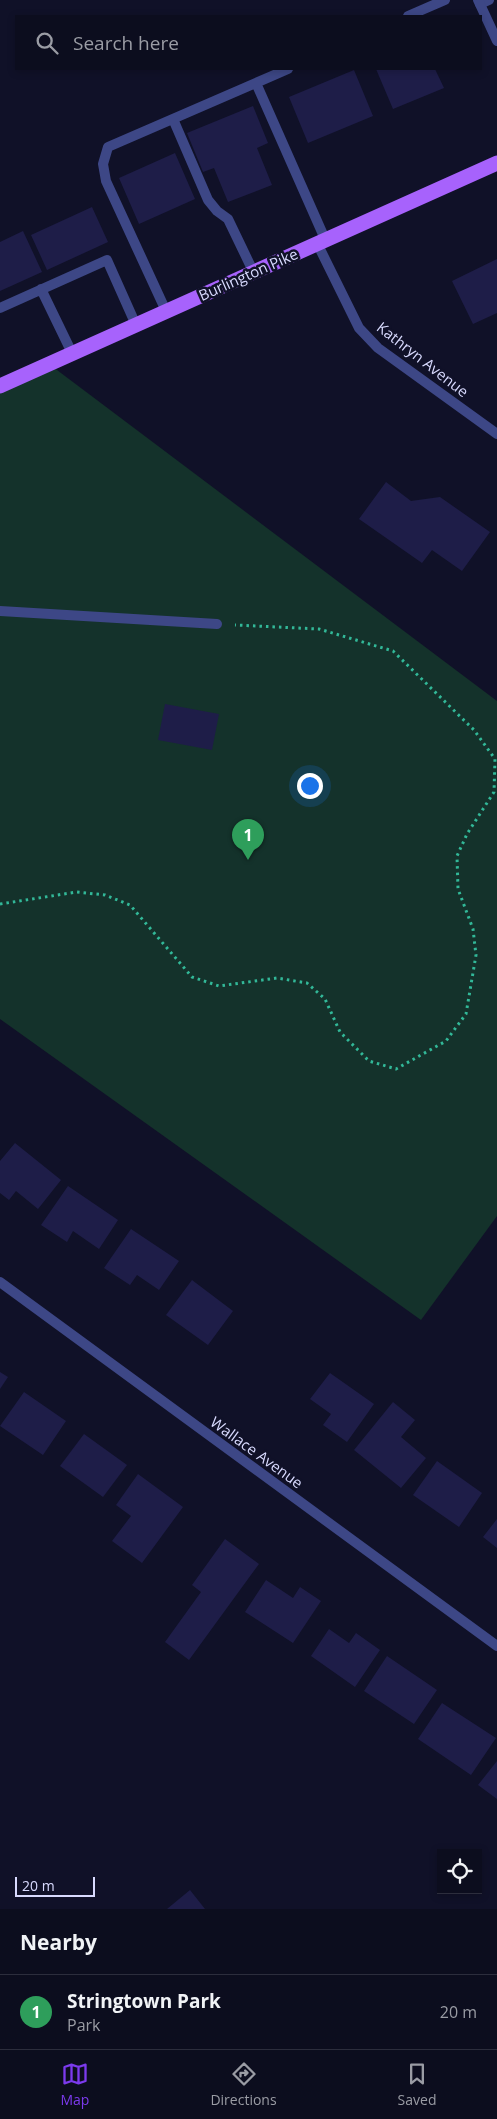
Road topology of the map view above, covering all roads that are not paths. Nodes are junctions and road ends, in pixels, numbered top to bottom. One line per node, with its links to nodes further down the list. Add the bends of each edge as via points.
1 (445, 0): 3 (street)
2 (483, 1): 4 (street)
3 (410, 15)
4 (497, 42)
5 (286, 70): 6 (street)
6 (256, 83): 7 (street); 9 (street, Kathryn Avenue)
7 (174, 119): 10 (street, via 208,200 228,219); 13 (street, via 108,147 104,164 106,181)
8 (497, 163): 9 (main road, Burlington Pike)
9 (321, 241): 10 (main road, Burlington Pike); 17 (street, Kathryn Avenue, via 359,328 378,348)
10 (253, 272): 13 (main road, Burlington Pike)
11 (41, 290): 12 (street); 14 (street, via 106,260); 15 (street)
12 (0, 308)
13 (166, 311): 14 (main road, Burlington Pike)
14 (136, 324): 15 (main road, Burlington Pike)
15 (72, 354): 16 (main road, Burlington Pike)
16 (0, 386)
17 (497, 434)
18 (0, 611): 19 (street)
19 (217, 624)
20 (0, 1282): 21 (street, Wallace Avenue)
21 (497, 1646)

